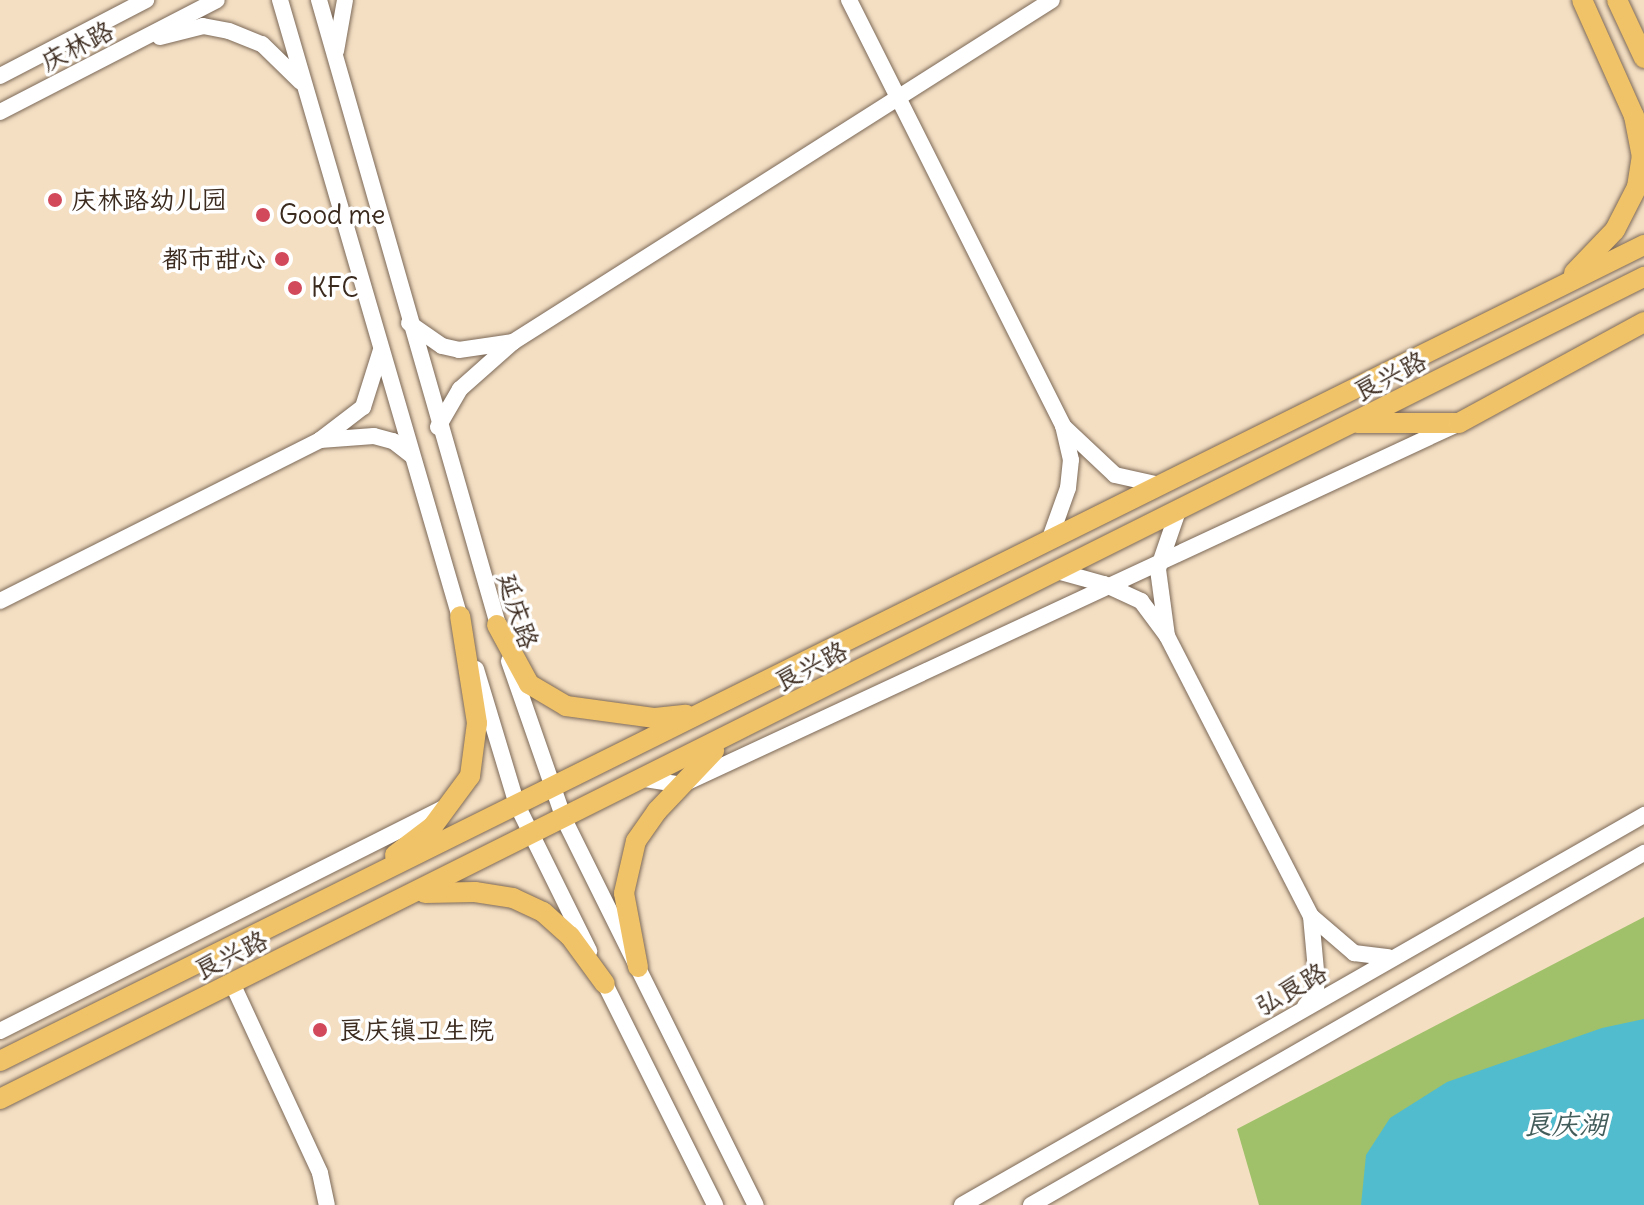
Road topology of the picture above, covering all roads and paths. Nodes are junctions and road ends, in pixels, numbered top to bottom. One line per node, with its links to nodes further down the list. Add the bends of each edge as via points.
1 (134, 0): 11 (street)
2 (146, 0): 11 (street, 庆林路)
3 (217, 0): 12 (street, 庆林路)
4 (280, 0): 16 (street)
5 (319, 0): 13 (street, 延庆路)
6 (345, 0): 13 (street)
7 (849, 0): 17 (street)
8 (1052, 0): 17 (street)
9 (1582, 0): 21 (main road, via 1634,116 1642,157 1637,187 1615,230)
10 (1617, 0): 14 (main road)
11 (116, 16): 15 (street, 庆林路)
12 (135, 43): 16 (street, via 203,26 229,31 262,44); 18 (street, 庆林路)
13 (335, 57): 23 (street, 延庆路)
14 (1644, 58)
15 (0, 76)
16 (305, 86): 25 (street)
17 (899, 100): 24 (street); 28 (street)
18 (0, 112)
19 (1644, 245): 21 (main road, 良兴路)
20 (1644, 277): 26 (main road, 良兴路)
21 (1561, 286): 32 (main road, 良兴路)
22 (1644, 322): 27 (main road)
23 (409, 323): 24 (street, via 442,346 459,350); 29 (street, 延庆路)
24 (513, 342): 29 (street, via 460,389)
25 (381, 348): 30 (street, via 363,407); 31 (street)
26 (1353, 423): 27 (main road); 33 (main road, 良兴路)
27 (1459, 423): 35 (street)
28 (1063, 426): 32 (street, via 1115,475); 34 (street, via 1071,460 1068,488)
29 (438, 427): 40 (street, 延庆路)
30 (320, 440): 31 (street, via 374,436 393,441); 38 (street)
31 (412, 456): 39 (street)
32 (1160, 485): 34 (main road, 良兴路)
33 (1178, 511): 35 (street); 36 (main road, 良兴路)
34 (1049, 541): 42 (main road, 良兴路)
35 (1161, 561): 37 (street); 41 (street, via 1158,586)
36 (1057, 571): 37 (street); 43 (main road, 良兴路)
37 (1108, 586): 41 (street, via 1141,601); 45 (street)
38 (0, 601)
39 (460, 616): 47 (main road, via 477,723 476,753); 48 (street)
40 (497, 625): 42 (main road, via 529,684 566,706 655,718); 46 (street, 延庆路)
41 (1167, 636): 55 (street)
42 (702, 713): 46 (main road, 良兴路)
43 (728, 737): 44 (main road, 良兴路); 45 (main road)
44 (645, 779): 45 (street); 50 (main road, 良兴路)
45 (681, 785): 57 (main road, via 636,841 628,866 624,893)
46 (550, 788): 48 (main road, 良兴路); 50 (street, 延庆路)
47 (454, 802): 53 (main road, via 433,826); 61 (street)
48 (517, 805): 51 (street); 53 (main road, 良兴路)
49 (1644, 815): 56 (street, 弘良路)
50 (564, 819): 51 (main road, 良兴路); 57 (street, 延庆路)
51 (531, 835): 54 (main road, 良兴路); 59 (street)
52 (1644, 853): 70 (street)
53 (347, 889): 62 (main road, 良兴路)
54 (409, 896): 58 (main road, 良兴路); 59 (main road, via 475,892 513,898 543,912 570,936)
55 (1311, 916): 56 (street, via 1354,953 1376,960); 60 (street, via 1317,981 1315,995)
56 (1395, 956): 60 (street, 弘良路)
57 (638, 967): 64 (street, 延庆路)
58 (232, 983): 63 (main road, 良兴路); 65 (street, via 320,1173)
59 (605, 984): 66 (street)
60 (1301, 1010): 69 (street, 弘良路)
61 (0, 1031)
62 (0, 1061)
63 (0, 1099)
64 (746, 1185): 67 (street, 延庆路); 68 (street)
65 (327, 1205)
66 (715, 1205)
67 (756, 1205)
68 (764, 1205)
69 (962, 1205)
70 (1031, 1205)

